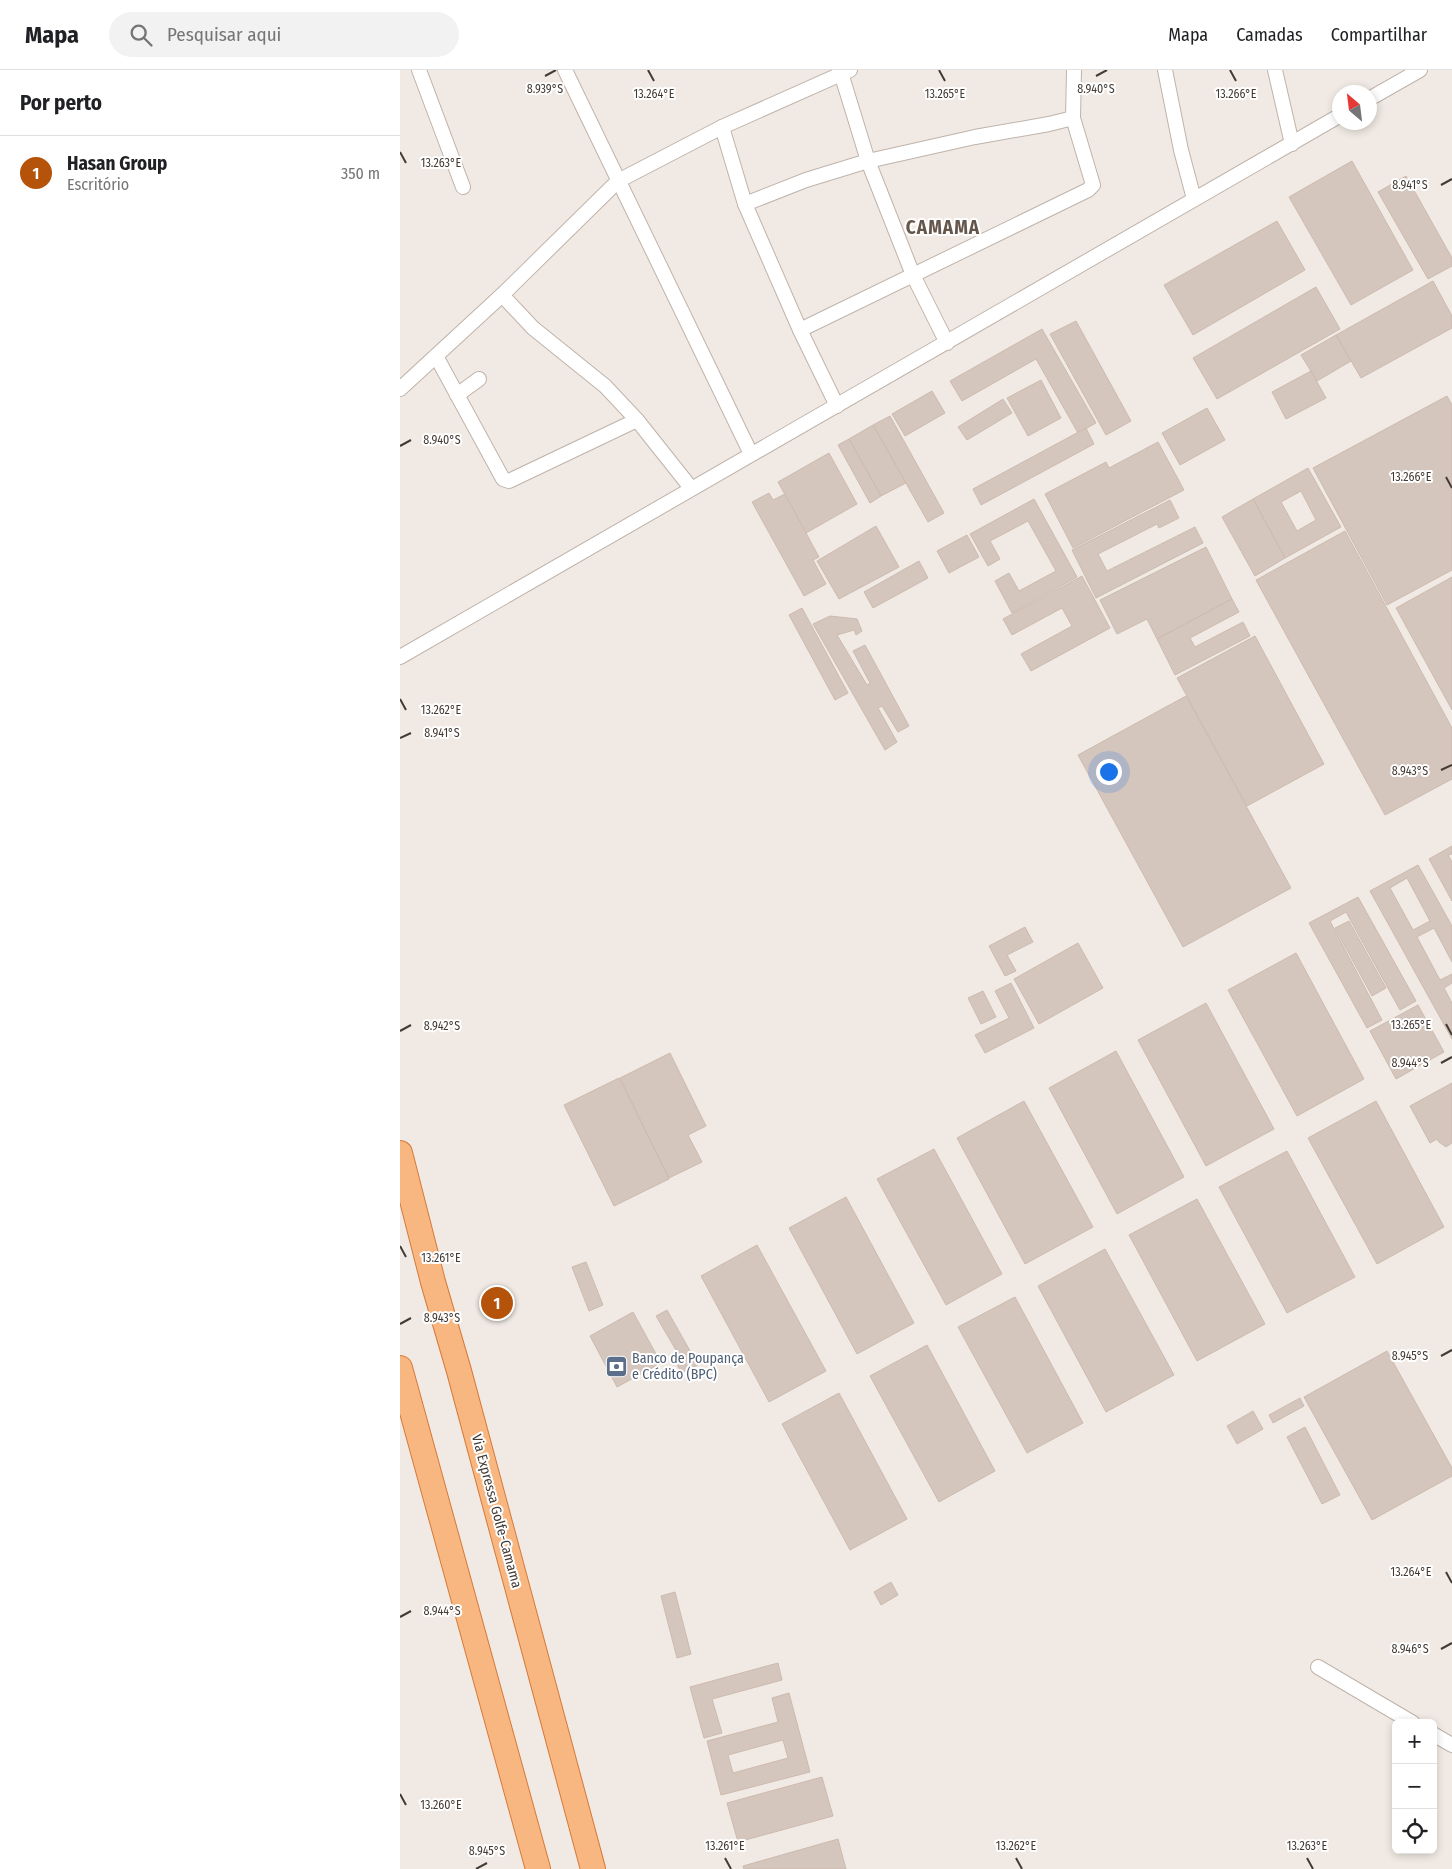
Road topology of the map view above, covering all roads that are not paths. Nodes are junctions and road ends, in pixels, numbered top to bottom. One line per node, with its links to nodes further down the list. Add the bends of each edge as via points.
1 (419, 70): 15 (street)
2 (565, 70): 14 (street)
3 (1074, 70): 9 (street)
4 (1165, 70): 16 (street)
5 (1275, 70): 12 (street)
6 (1420, 70): 8 (street)
7 (846, 72): 11 (street); 13 (street)
8 (1377, 95)
9 (1072, 118): 13 (street); 18 (street, via 1093,185 1088,190)
10 (1332, 121): 12 (street)
11 (722, 127): 14 (street); 17 (street)
12 (1292, 144): 16 (street)
13 (868, 161): 17 (street, via 806,180); 18 (street)
14 (618, 181): 19 (street); 28 (street)
15 (463, 187)
16 (1194, 199): 21 (street)
17 (745, 204): 20 (street)
18 (913, 275): 20 (street); 21 (street)
19 (502, 295): 22 (street); 27 (street, via 533,328 605,386)
20 (800, 330): 26 (street)
21 (947, 343): 26 (street)
22 (436, 356): 24 (street); 25 (street)
23 (479, 379): 25 (street)
24 (400, 389)
25 (457, 395): 27 (street, via 506,481)
26 (837, 406): 28 (street)
27 (637, 420): 29 (street)
28 (751, 454): 29 (street)
29 (691, 488): 30 (street)
30 (400, 657)
31 (400, 1153): 38 (highway, Via Expressa Golfe-Camama)
32 (400, 1368): 37 (highway)
33 (1318, 1667): 34 (street)
34 (1407, 1719)
35 (1437, 1737): 36 (street)
36 (1452, 1746)
37 (538, 1869)
38 (593, 1869)

